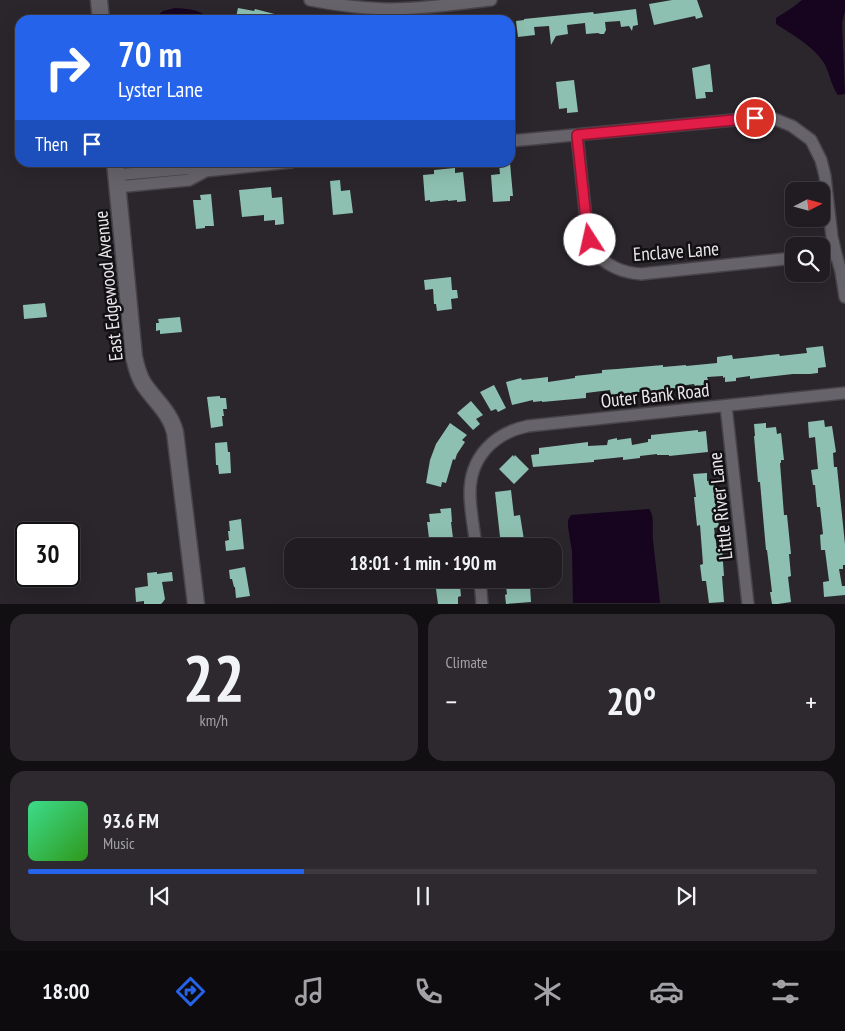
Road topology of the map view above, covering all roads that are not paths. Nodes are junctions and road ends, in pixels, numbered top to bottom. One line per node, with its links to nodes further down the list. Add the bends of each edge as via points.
1 (100, 0): 4 (main road)
2 (310, 0): 3 (street, via 388,9)
3 (491, 0)
4 (101, 15)
5 (577, 135): 6 (street); 9 (street, via 755,118 772,118 792,126 811,140 821,160); 11 (street, Enclave Lane, via 590,240 596,252 612,266 641,274)
6 (515, 141)
7 (244, 167): 8 (street)
8 (116, 175): 17 (main road, East Edgewood Avenue, via 134,357 139,376 166,412 175,432)
9 (836, 254): 10 (street); 12 (street)
10 (830, 255)
11 (785, 259)
12 (845, 297)
13 (845, 393): 14 (street, Outer Bank Road)
14 (726, 406): 15 (street, Outer Bank Road, via 515,429 495,440 475,468 470,494); 19 (street, Little River Lane)
15 (475, 538)
16 (481, 588): 18 (street)
17 (196, 604)
18 (482, 604)
19 (748, 604)

